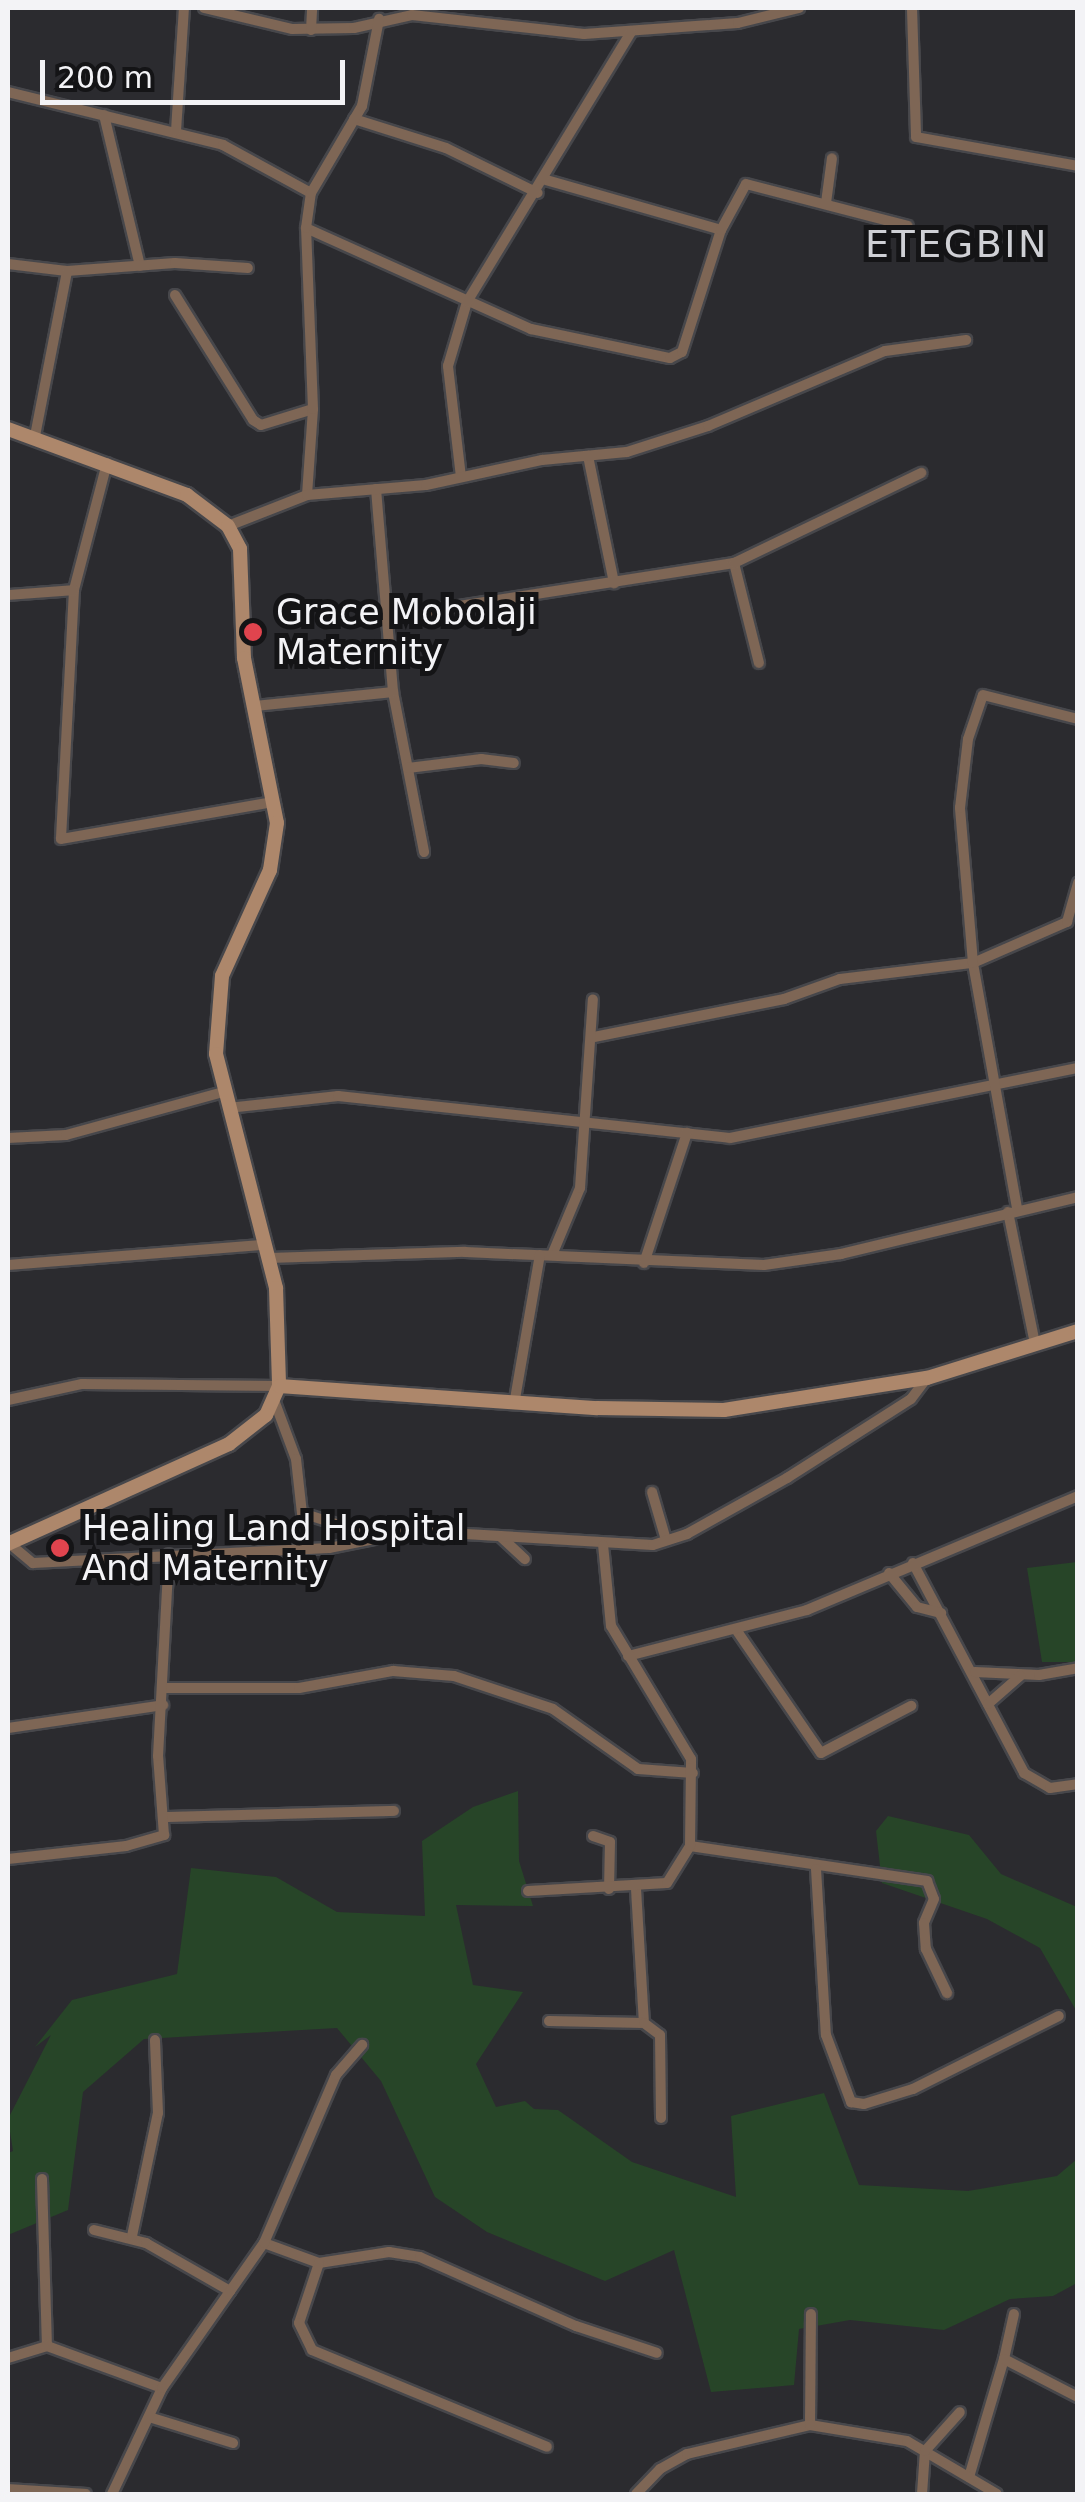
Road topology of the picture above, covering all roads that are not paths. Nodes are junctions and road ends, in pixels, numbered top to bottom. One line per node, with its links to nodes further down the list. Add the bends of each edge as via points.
1 (184, 8): 12 (street)
2 (204, 8): 7 (street)
3 (312, 8): 7 (street)
4 (795, 8): 8 (street, via 738,23)
5 (912, 8): 14 (street, via 916,137)
6 (379, 19): 7 (street); 8 (street, via 412,15); 11 (street, via 375,64)
7 (311, 30)
8 (632, 32): 15 (street)
9 (8, 92): 10 (street)
10 (104, 115): 12 (street); 23 (street)
11 (354, 119): 16 (street); 17 (street, via 446,148)
12 (176, 131): 16 (street, via 248,154)
13 (832, 158): 18 (street)
14 (1078, 166)
15 (546, 180): 17 (street); 21 (street)
16 (311, 193): 20 (street)
17 (538, 193): 27 (street)
18 (826, 204): 19 (street, via 872,222); 21 (street, via 746,184)
19 (908, 226)
20 (306, 228): 27 (street); 29 (street)
21 (722, 230): 27 (street, via 682,352 670,358 548,334)
22 (8, 264): 25 (street)
23 (140, 266): 24 (street); 25 (street)
24 (248, 268)
25 (67, 272): 31 (street)
26 (175, 295): 29 (street, via 253,420 262,424)
27 (467, 302): 35 (street, via 448,366)
28 (966, 340): 32 (street, via 885,351 708,426 627,452)
29 (313, 409): 37 (street)
30 (8, 429): 31 (street)
31 (35, 436): 33 (street)
32 (588, 456): 35 (street); 40 (street)
33 (108, 462): 38 (street, via 188,494); 41 (street)
34 (921, 473): 39 (street)
35 (462, 477): 36 (street)
36 (376, 488): 37 (street); 43 (street)
37 (307, 495): 38 (street)
38 (228, 526): 46 (street, via 245,574 244,658)
39 (734, 562): 40 (street); 44 (street)
40 (614, 583): 43 (street)
41 (74, 590): 42 (street); 50 (street, via 61,839)
42 (8, 595)
43 (389, 617): 45 (street)
44 (759, 664)
45 (393, 692): 46 (street); 49 (street)
46 (255, 706): 50 (street)
47 (1078, 719): 53 (street, via 996,695 983,695 974,705 960,808)
48 (514, 763): 49 (street, via 481,759)
49 (408, 768): 51 (street)
50 (274, 802): 58 (street, via 270,870 222,976 215,1030)
51 (424, 852)
52 (1078, 883): 53 (street, via 1067,922)
53 (972, 962): 55 (street, via 840,980 784,999); 57 (street)
54 (593, 1000): 55 (street)
55 (594, 1036): 60 (street)
56 (1078, 1068): 57 (street)
57 (998, 1084): 61 (street, via 730,1138); 64 (street)
58 (224, 1092): 59 (street); 62 (street, via 66,1136)
59 (227, 1108): 60 (street, via 338,1096); 65 (street)
60 (588, 1119): 61 (street); 66 (street, via 580,1188)
61 (687, 1133): 67 (street)
62 (8, 1138)
63 (1078, 1197): 64 (street)
64 (1013, 1210): 67 (street, via 808,1260); 70 (street)
65 (266, 1251): 66 (street); 68 (street); 72 (street, via 279,1309)
66 (546, 1255): 67 (street); 73 (street)
67 (644, 1262)
68 (8, 1264)
69 (1078, 1331): 70 (street)
70 (1035, 1343): 71 (street)
71 (927, 1378): 73 (street, via 724,1410); 79 (street, via 911,1399 786,1478)
72 (277, 1393): 73 (street); 74 (street, via 82,1384); 78 (street, via 296,1459 302,1513); 80 (street, via 252,1429 229,1444)
73 (516, 1398)
74 (8, 1400)
75 (652, 1492): 79 (street)
76 (1078, 1496): 84 (street)
77 (499, 1535): 78 (street); 81 (street); 83 (street)
78 (373, 1536): 82 (street, via 329,1548)
79 (666, 1540): 81 (street)
80 (8, 1544): 82 (street, via 32,1563)
81 (603, 1545): 88 (street, via 606,1605)
82 (169, 1554): 92 (street)
83 (524, 1560)
84 (913, 1563): 85 (street); 86 (street)
85 (889, 1573): 86 (street, via 917,1607); 87 (street, via 808,1610)
86 (942, 1613): 90 (street)
87 (737, 1631): 88 (street); 95 (street, via 821,1753)
88 (628, 1656): 97 (street, via 685,1745)
89 (1078, 1668): 91 (street)
90 (975, 1672): 91 (street); 93 (street)
91 (1020, 1676): 93 (street)
92 (164, 1688): 94 (street); 97 (street, via 299,1688 393,1671 454,1676 552,1709 638,1769)
93 (988, 1704): 98 (street, via 1032,1781 1050,1788)
94 (163, 1705): 96 (street); 100 (street)
95 (911, 1706)
96 (8, 1728)
97 (692, 1773): 102 (street)
98 (1078, 1784)
99 (394, 1811): 100 (street)
100 (163, 1817): 103 (street, via 162,1839)
101 (593, 1836): 105 (street, via 610,1842)
102 (690, 1846): 104 (street); 106 (street, via 667,1883)
103 (8, 1859)
104 (816, 1869): 108 (street, via 920,1879 934,1887 924,1934); 109 (street, via 826,2035 850,2102 913,2088)
105 (609, 1889): 106 (street); 107 (street)
106 (636, 1889): 111 (street)
107 (528, 1891)
108 (947, 1993)
109 (1059, 2016)
110 (549, 2021): 111 (street)
111 (644, 2023): 114 (street, via 665,2046)
112 (154, 2040): 117 (street, via 158,2113)
113 (362, 2045): 118 (street, via 336,2075)
114 (661, 2118)
115 (42, 2179): 123 (street)
116 (94, 2230): 117 (street)
117 (132, 2236): 120 (street)
118 (264, 2243): 119 (street); 120 (street)
119 (319, 2263): 124 (street, via 389,2252 420,2257 576,2326); 133 (street, via 300,2323 300,2337 312,2350)
120 (230, 2291): 127 (street)
121 (812, 2314): 131 (street)
122 (1014, 2314): 126 (street)
123 (47, 2346): 125 (street); 127 (street)
124 (658, 2353)
125 (8, 2358)
126 (1004, 2359): 128 (street); 135 (street)
127 (162, 2388): 130 (street)
128 (1078, 2397)
129 (960, 2412): 134 (street)
130 (149, 2417): 132 (street); 138 (street)
131 (810, 2425): 134 (street, via 870,2430); 139 (street, via 688,2454 660,2469)
132 (233, 2443)
133 (547, 2447)
134 (925, 2451): 135 (street); 140 (street)
135 (969, 2478): 141 (street)
136 (8, 2489): 137 (street)
137 (86, 2494)
138 (112, 2494)
139 (636, 2494)
140 (922, 2494)
141 (997, 2494)

